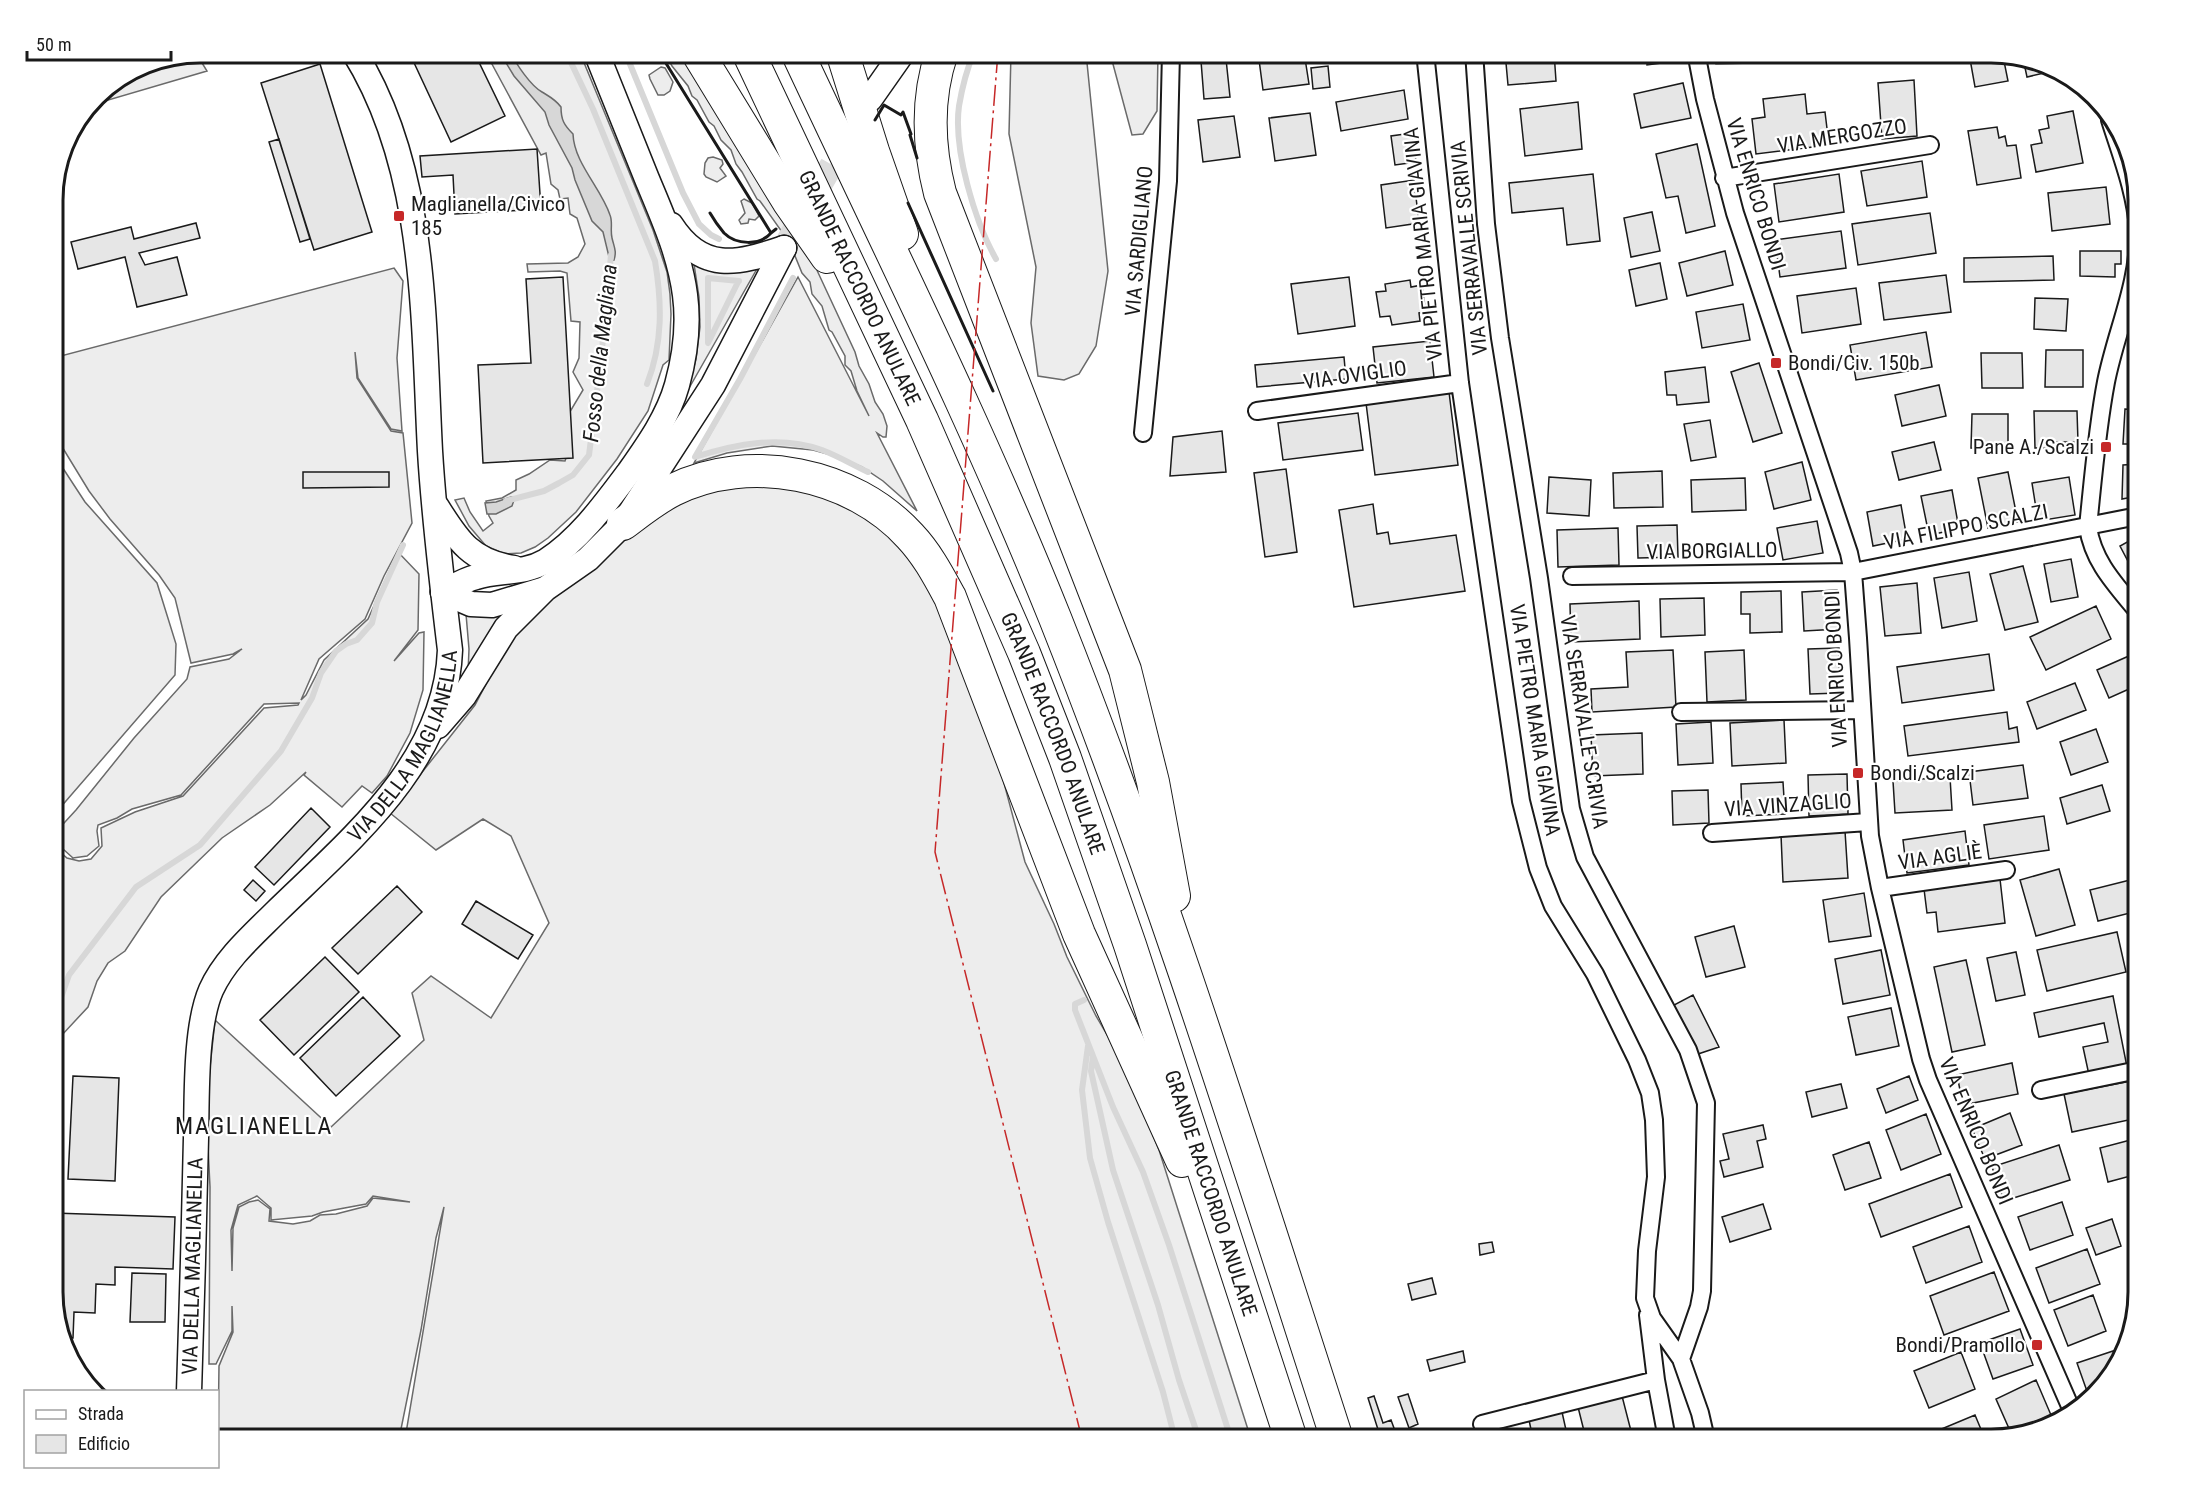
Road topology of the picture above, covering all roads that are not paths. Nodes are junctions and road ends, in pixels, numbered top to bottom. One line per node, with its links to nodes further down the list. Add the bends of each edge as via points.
1 (359, 63): 23 (main road, VIA DELLA MAGLIANELLA, via 386,120 415,223)
2 (600, 63): 16 (main road)
3 (704, 63): 18 (highway, via 788,201)
4 (753, 63): 18 (highway, GRANDE RACCORDO ANULARE)
5 (802, 63): 19 (highway, GRANDE RACCORDO ANULARE)
6 (845, 63): 19 (highway)
7 (882, 63): 8 (main road, via 870,99)
8 (895, 63)
9 (939, 63): 40 (highway, via 930,118 938,184 947,216 1125,670 1153,782)
10 (1171, 63): 22 (street, VIA SARDIGLIANO, via 1168,181)
11 (1426, 63): 20 (street, VIA PIETRO MARIA GIAVINA)
12 (1475, 63): 45 (street, VIA SERRAVALLE SCRIVIA, via 1486,224 1500,338 1571,809 1585,857 1688,1050 1706,1103 1702,1291)
13 (1698, 63): 15 (street, VIA ENRICO BONDI)
14 (1930, 145): 15 (street, VIA MERGOZZO)
15 (1724, 178): 28 (street, VIA ENRICO BONDI, via 1843,531)
16 (658, 204): 25 (main road, via 681,242 710,258 746,260 784,248 713,385); 27 (main road, via 685,294 683,361 674,393 644,450 599,512 552,557)
17 (2128, 294): 26 (street, via 2106,382)
18 (880, 332): 43 (highway, GRANDE RACCORDO ANULARE, via 1002,598 1065,758)
19 (947, 369): 40 (highway, GRANDE RACCORDO ANULARE, via 1054,614)
20 (1460, 383): 21 (street, VIA OVIGLIO); 44 (street, VIA PIETRO MARIA GIAVINA, via 1521,801 1538,868 1553,906 1595,974 1650,1093 1656,1177 1647,1251)
21 (1257, 411)
22 (1143, 433)
23 (434, 501): 27 (main road, via 465,547 493,563); 31 (main road, VIA DELLA MAGLIANELLA)
24 (2128, 518): 26 (street, VIA FILIPPO SCALZI)
25 (623, 525): 30 (main road, via 588,560); 43 (highway, via 651,503 687,484 734,473 767,471 839,487 886,514 909,534 930,560 950,597 1088,955 1188,1174)
26 (2088, 527): 28 (street, VIA FILIPPO SCALZI); 32 (street, via 2102,567)
27 (529, 569): 31 (main road, via 476,577)
28 (1853, 572): 29 (street, VIA BORGIALLO); 33 (street, VIA ENRICO BONDI)
29 (1572, 576)
30 (544, 589): 31 (main road, via 492,605 471,604); 35 (main road, via 506,628 464,696)
31 (443, 592): 35 (main road, VIA DELLA MAGLIANELLA, via 449,667 441,704)
32 (2128, 599)
33 (1861, 710): 34 (street); 36 (street, VIA ENRICO BONDI)
34 (1682, 712)
35 (427, 739): 47 (main road, VIA DELLA MAGLIANELLA, via 380,807 245,942 209,995 202,1019 197,1093)
36 (1868, 822): 37 (street, VIA VINZAGLIO); 39 (street, VIA ENRICO BONDI)
37 (1712, 833)
38 (2006, 870): 39 (street, VIA AGLIÈ)
39 (1880, 888): 48 (street, VIA ENRICO BONDI, via 1928,1080)
40 (1191, 988): 51 (highway, GRANDE RACCORDO ANULARE)
41 (2128, 1072): 42 (street)
42 (2041, 1090)
43 (1224, 1233): 50 (highway, GRANDE RACCORDO ANULARE)
44 (1647, 1308): 45 (street); 46 (street, VIA PIETRO MARIA GIAVINA)
45 (1681, 1359): 53 (street)
46 (1656, 1380): 49 (street); 52 (street, VIA PIETRO MARIA GIAVINA)
47 (189, 1390)
48 (2069, 1405)
49 (1482, 1424)
50 (1287, 1429)
51 (1333, 1429)
52 (1665, 1429)
53 (1704, 1429)

